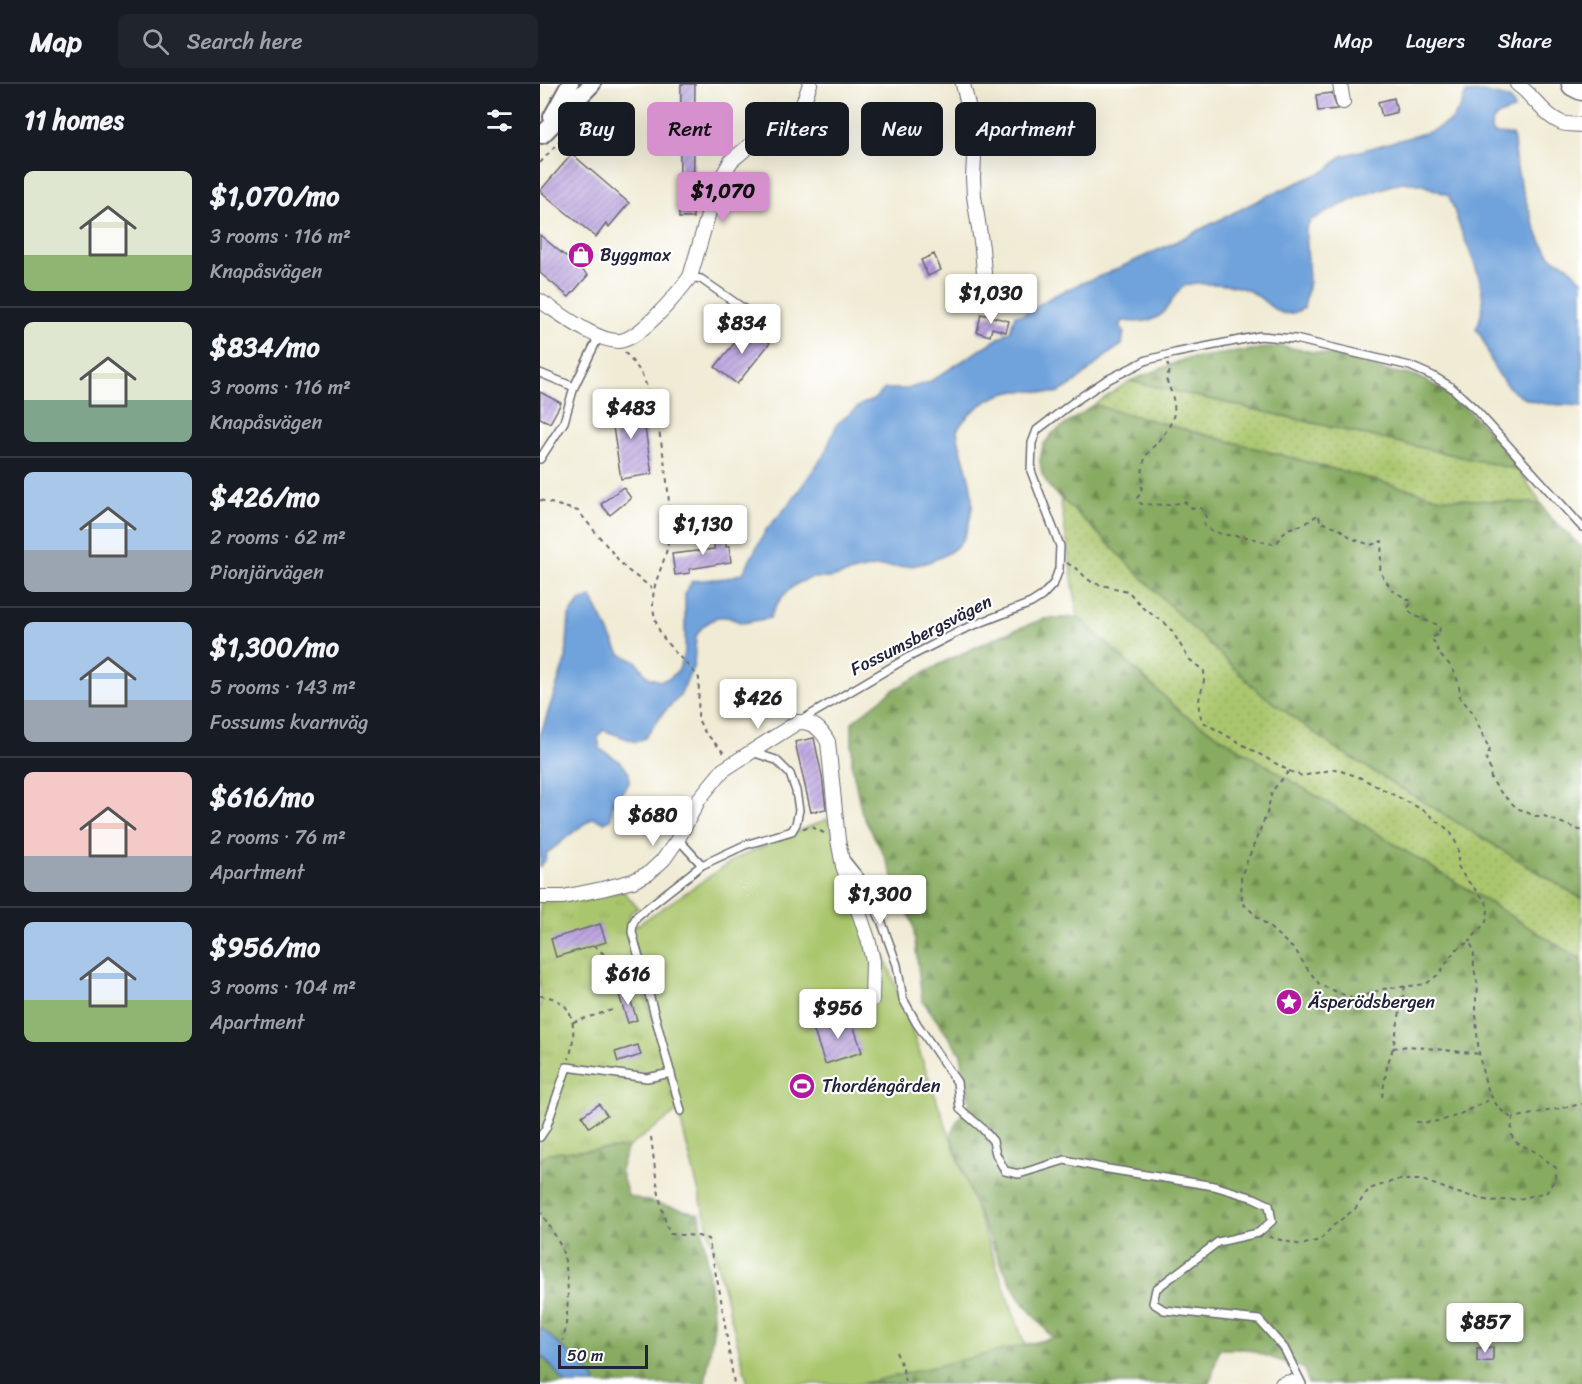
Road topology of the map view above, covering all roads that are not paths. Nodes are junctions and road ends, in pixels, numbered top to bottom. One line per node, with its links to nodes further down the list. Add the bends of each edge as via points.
1 (570, 84): 11 (street)
2 (592, 84): 11 (street)
3 (810, 84): 12 (street, via 800,112 732,161 716,188)
4 (963, 84): 13 (street, via 975,135 974,196 984,273)
5 (1340, 84): 9 (street)
6 (1516, 84): 10 (street, via 1563,123)
7 (1574, 84): 8 (highway)
8 (1582, 88)
9 (1343, 102)
10 (1582, 125)
11 (541, 137)
12 (690, 277): 15 (lane, via 701,279); 16 (street, via 634,335 620,341)
13 (975, 296)
14 (540, 301): 16 (street)
15 (763, 322)
16 (599, 336): 18 (lane)
17 (540, 373): 18 (lane)
18 (574, 387): 19 (lane, via 564,422)
19 (540, 459)
20 (1582, 527): 21 (lane, Fossumsbergsvägen, via 1475,409 1451,387 1410,366 1315,343 1260,336 1147,360 1075,400 1037,430 1032,443 1031,471 1060,546 1054,583 1042,596 907,658)
21 (798, 722): 22 (street); 24 (street, via 814,725 828,742)
22 (752, 752): 23 (street, via 717,776 699,799); 25 (lane, via 776,760 790,774 799,810 796,824 792,831 745,845)
23 (678, 839): 25 (lane); 26 (street, via 657,868 633,881 563,897)
24 (841, 855): 27 (street, via 873,961); 33 (lane, via 862,880 882,923 897,965 903,999 957,1083 960,1108 993,1141 1005,1171 1019,1174 1065,1160 1214,1186 1269,1205 1272,1221 1258,1233 1218,1242 1156,1289 1153,1303 1164,1310 1259,1320 1284,1348)
25 (702, 865): 28 (lane, via 633,923 638,958)
26 (540, 897)
27 (872, 1000)
28 (671, 1073): 29 (lane); 30 (lane, via 647,1078 567,1067)
29 (681, 1111)
30 (540, 1137)
31 (1282, 1384): 32 (street)
32 (1296, 1384)
33 (1302, 1384)

